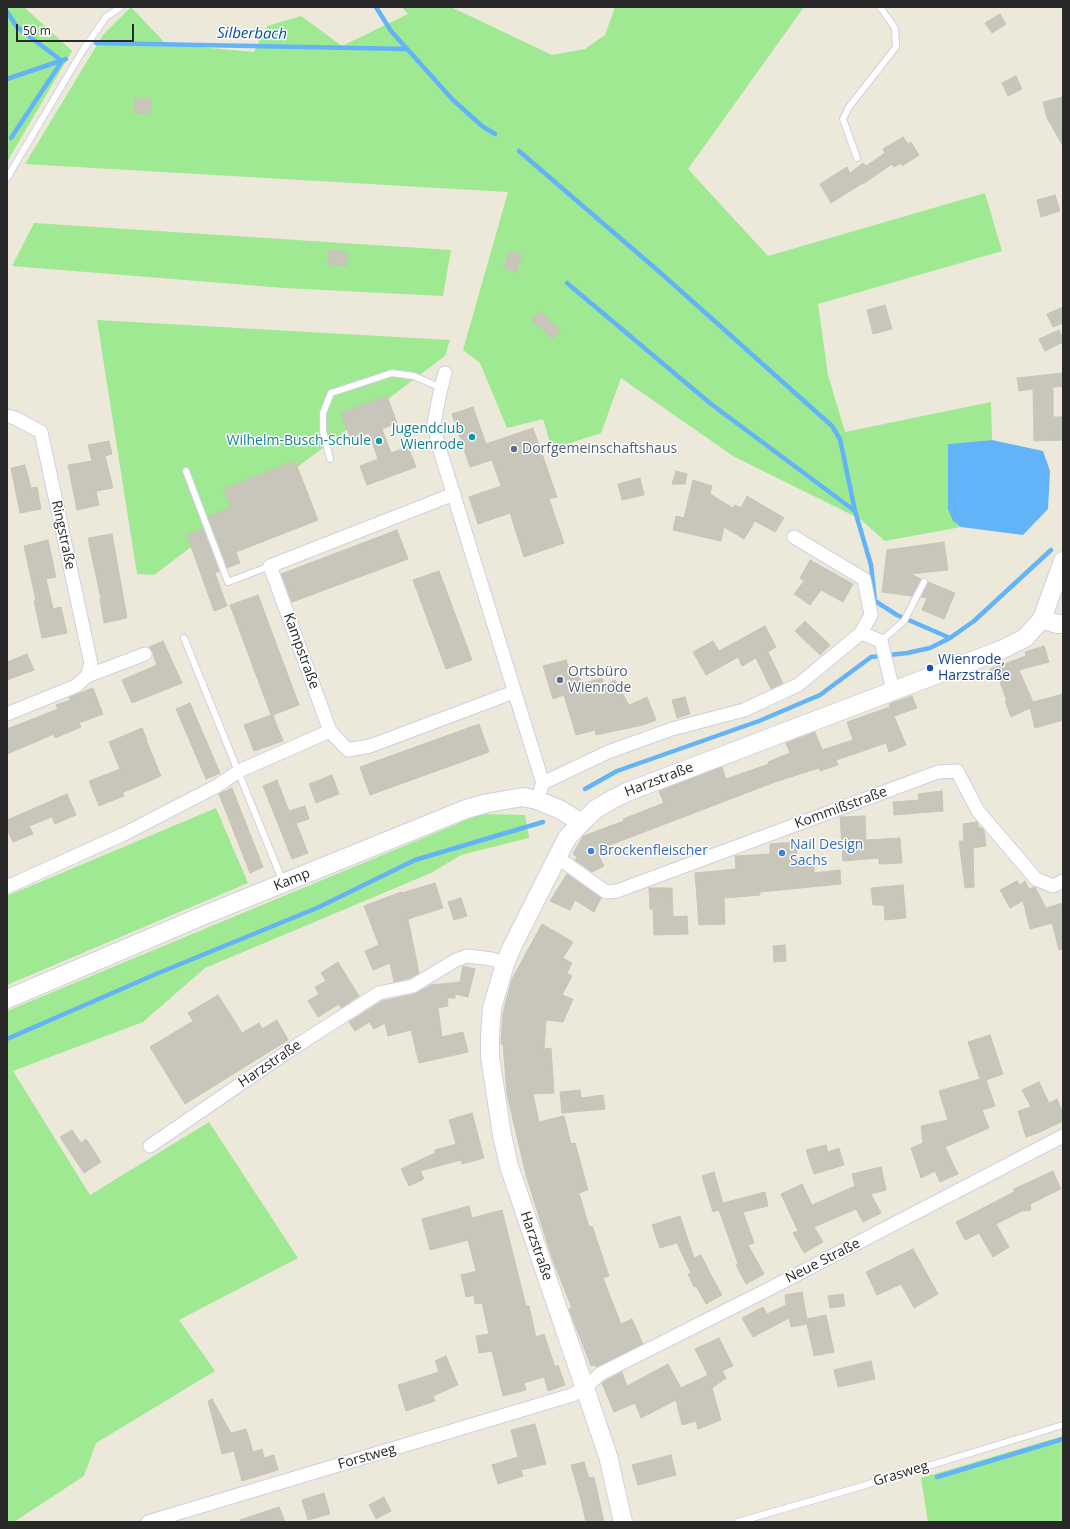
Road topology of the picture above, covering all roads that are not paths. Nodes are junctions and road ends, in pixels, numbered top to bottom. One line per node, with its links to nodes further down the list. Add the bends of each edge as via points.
1 (121, 7): 4 (lane, via 106,18 83,50)
2 (880, 7): 3 (lane, via 895,28 896,47 843,118)
3 (857, 158)
4 (7, 178)
5 (445, 373): 6 (street)
6 (441, 388): 8 (lane, via 414,376 392,373 331,392 323,413 323,432); 10 (street, via 434,423)
7 (7, 416): 21 (street, Ringstraße, via 41,432 91,664)
8 (330, 459)
9 (186, 471): 13 (lane, via 228,582)
10 (454, 494): 13 (street); 23 (street)
11 (794, 537): 17 (street, via 864,579 871,615)
12 (1063, 561): 15 (main road)
13 (270, 566): 25 (street, Kampstraße)
14 (924, 582): 19 (lane, via 904,621)
15 (1042, 619): 16 (main road); 22 (main road, Harzstraße, via 1025,638 1001,650)
16 (1063, 624)
17 (861, 633): 19 (street); 27 (street, via 798,685 744,710 672,729 608,752)
18 (184, 638): 26 (lane)
19 (882, 644): 22 (street)
20 (146, 654): 21 (street)
21 (87, 676): 24 (street, via 76,686)
22 (893, 690): 28 (main road, Harzstraße, via 627,792 596,809)
23 (514, 692): 25 (street, Kampstraße, via 370,746 348,750); 27 (street)
24 (7, 714)
25 (330, 731): 26 (street)
26 (239, 771): 31 (lane); 32 (street, via 217,786 124,834)
27 (540, 791): 28 (main road, Kamp); 31 (main road, Kamp, via 466,809)
28 (580, 823): 29 (main road, Harzstraße, via 567,838)
29 (557, 857): 30 (street, Kommißstraße, via 606,892 617,891 938,772 957,770 978,811 1036,879 1053,886); 33 (main road, Harzstraße)
30 (1063, 881)
31 (283, 884): 34 (main road, Kamp)
32 (7, 887)
33 (505, 964): 36 (street, Harzstraße, via 492,959 467,956 413,986 379,993 293,1048); 37 (main road, Harzstraße, via 492,1008 490,1037 490,1057 502,1135 509,1166)
34 (7, 999)
35 (1063, 1136): 37 (street, Neue Straße, via 600,1374)
36 (150, 1146)
37 (585, 1388): 39 (street, Forstweg, via 572,1395); 40 (main road, Harzstraße, via 608,1456)
38 (1063, 1425): 41 (lane, Grasweg)
39 (148, 1522)
40 (623, 1522)
41 (738, 1522)

